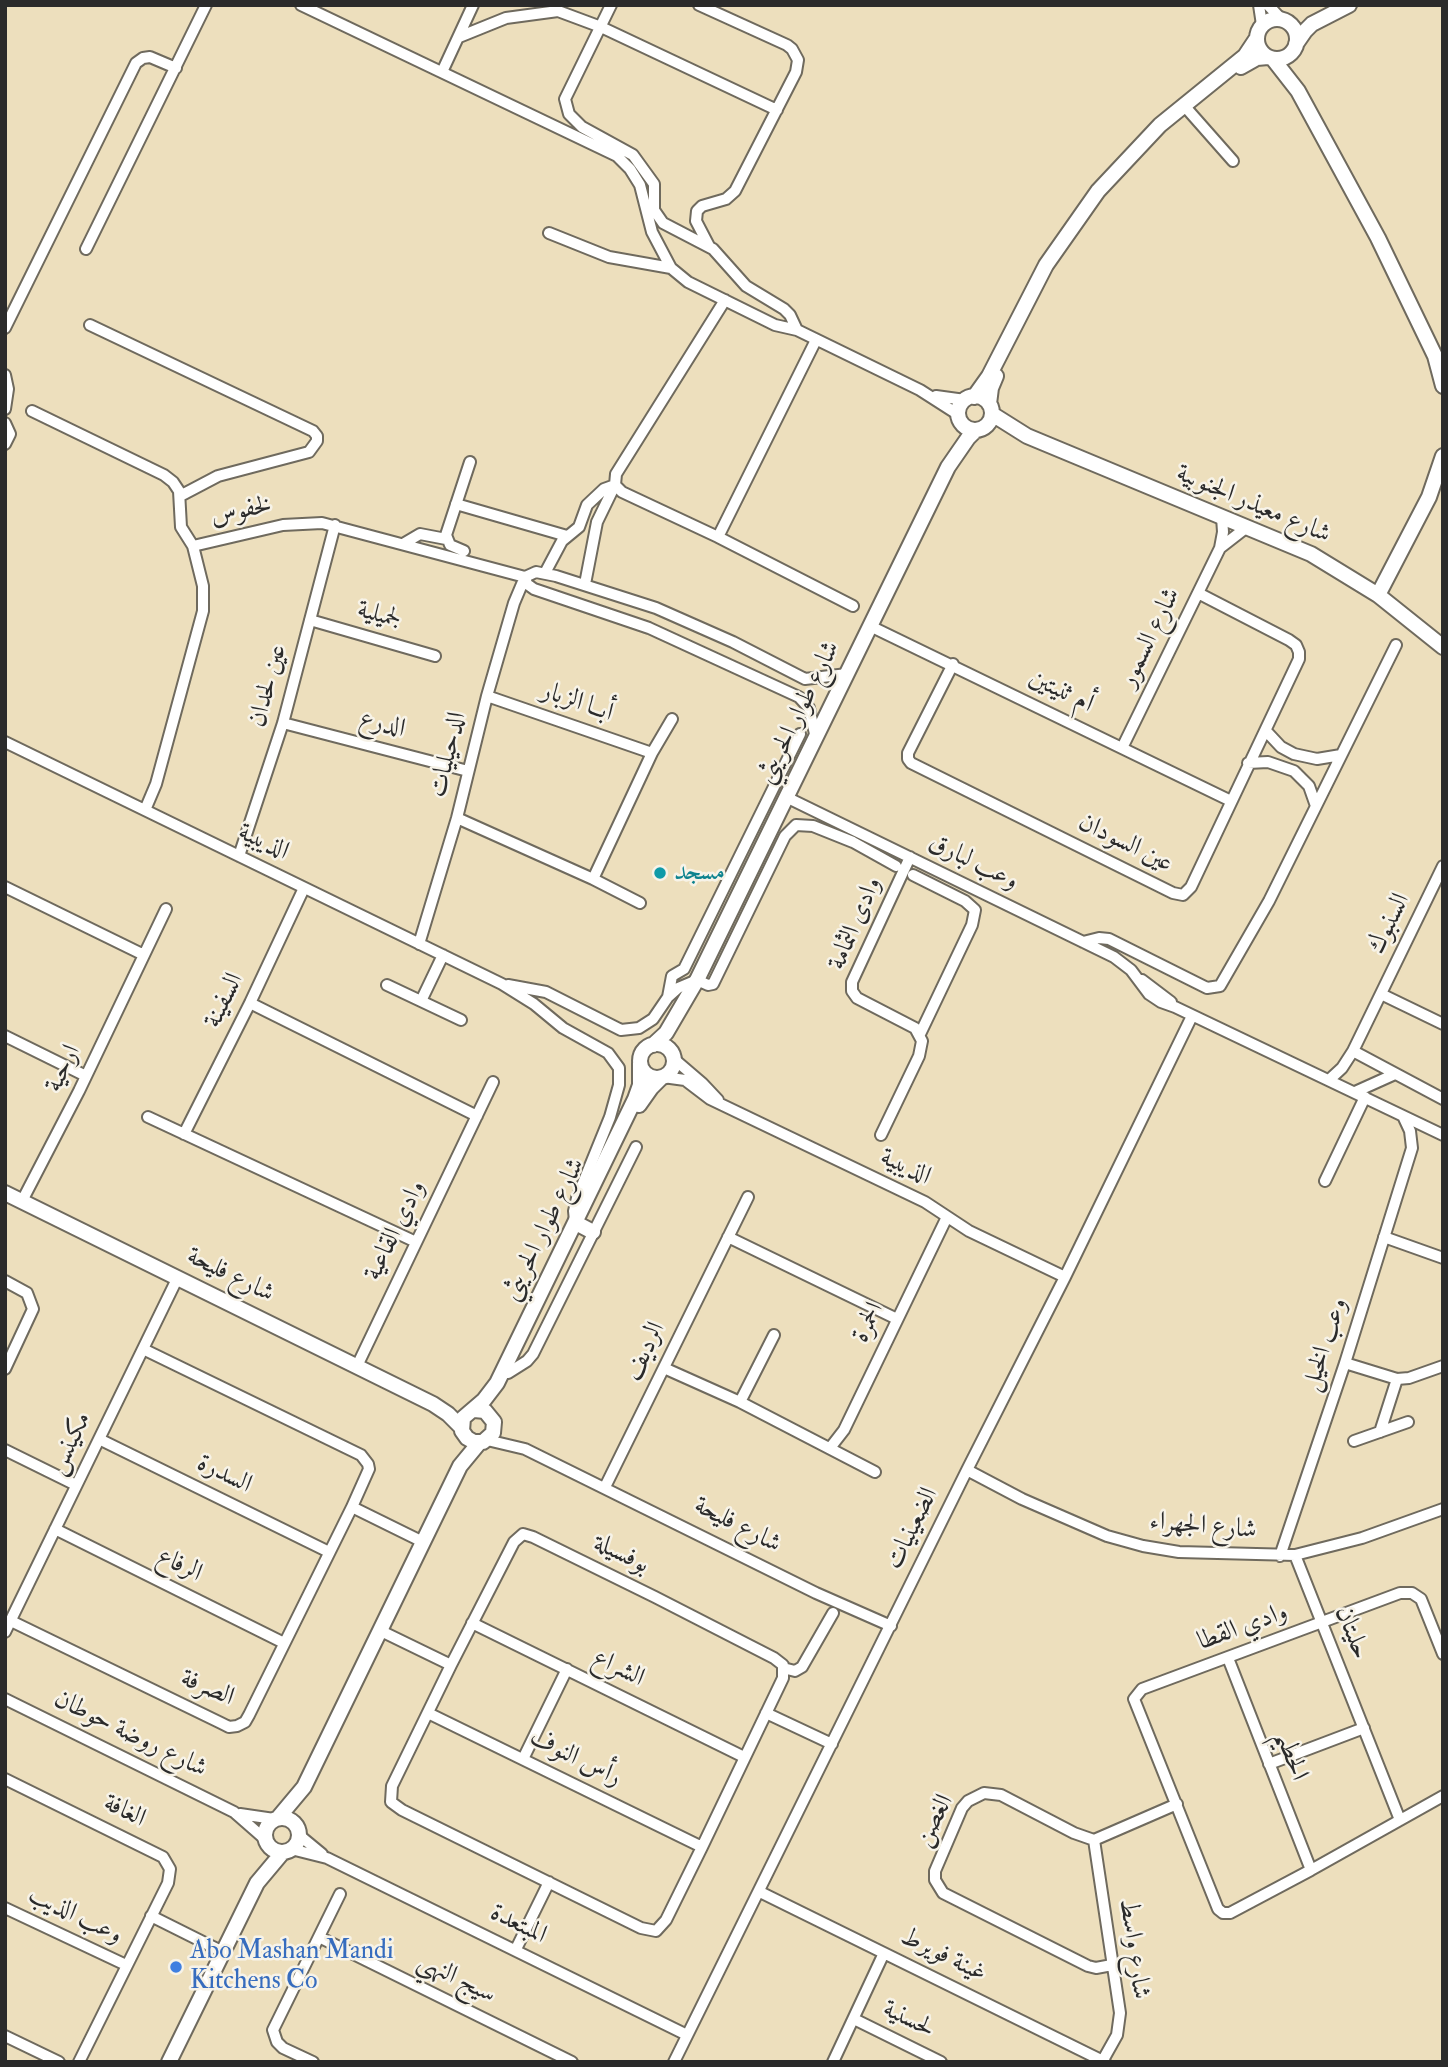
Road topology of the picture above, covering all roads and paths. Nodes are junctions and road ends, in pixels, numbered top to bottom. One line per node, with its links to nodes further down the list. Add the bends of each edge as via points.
1 (206, 5): 18 (street)
2 (301, 5): 11 (street)
3 (330, 5): 11 (street)
4 (473, 5): 15 (street)
5 (611, 5): 13 (street)
6 (699, 5): 21 (street, via 796,53 798,66)
7 (1259, 5): 14 (street)
8 (1268, 5): 12 (street)
9 (1334, 5): 12 (street, via 1308,18)
10 (1349, 5): 16 (street, via 1312,24)
11 (325, 17): 19 (street)
12 (1285, 21): 14 (street, via 1272,20); 16 (street, via 1296,34)
13 (601, 27): 15 (street, via 558,11 506,18); 21 (street); 25 (street, via 565,99 569,114 639,162 654,184 654,210 663,223)
14 (1260, 31): 17 (street, via 1261,51); 36 (street, via 1245,56 1183,104 1098,191 1046,265 989,376)
15 (459, 37): 19 (street)
16 (1296, 46): 17 (street, via 1283,58); 20 (street, via 1293,72)
17 (1271, 58): 20 (street); 22 (street, via 1248,62)
18 (176, 68): 26 (street); 30 (street, via 150,57 136,63)
19 (442, 72): 27 (street, via 624,162 640,185 652,232)
20 (1298, 91): 34 (street, via 1378,238 1431,348)
21 (777, 110): 25 (street, via 735,191 697,211 696,221)
22 (1188, 110): 23 (street); 38 (street, via 1124,173 1069,243 996,377)
23 (1233, 161)
24 (549, 233): 27 (street, via 609,257)
25 (709, 246): 31 (street, via 746,286 784,309)
26 (86, 249)
27 (671, 268): 28 (street)
28 (725, 300): 31 (street, via 775,325); 48 (street, via 616,474)
29 (90, 325): 49 (street, via 317,436 309,452 218,476)
30 (5, 328)
31 (797, 330): 32 (street)
32 (816, 340): 35 (street); 55 (street)
33 (5, 375): 37 (street)
34 (1443, 386)
35 (920, 390): 36 (street); 40 (street)
36 (969, 399): 38 (street, via 983,398); 40 (street, via 960,407)
37 (6, 404)
38 (991, 409): 42 (street, via 988,424); 43 (street, شارع معيذر الجنوبية)
39 (32, 411): 49 (street, via 169,478)
40 (959, 418): 42 (street, via 967,428); 47 (street, شارع طوار الحريثي)
41 (5, 423): 44 (street, via 10,434)
42 (979, 429): 43 (street, شارع معيذر الجنوبية); 47 (street, شارع طوار الحريثي, via 962,444)
43 (1027, 436): 51 (street, شارع معيذر الجنوبية)
44 (5, 444)
45 (1443, 456): 65 (street, via 1429,497)
46 (470, 462): 50 (street)
47 (948, 467): 68 (street, شارع طوار الحريثي)
48 (615, 485): 54 (street, via 593,498 579,527); 55 (street); 63 (street, via 597,522)
49 (180, 496): 57 (street, via 181,527)
50 (456, 504): 54 (street); 58 (street)
51 (1222, 517): 53 (street, شارع معيذر الجنوبية); 59 (street, شارع السمور)
52 (335, 525): 56 (street, لخفوس); 57 (street, لخفوس, via 296,523); 67 (street, عين لحدان)
53 (1247, 527): 59 (street, شارع السمور); 65 (street, شارع معيذر الجنوبية, via 1311,554)
54 (567, 536): 61 (street)
55 (718, 537): 66 (street)
56 (403, 544): 58 (street, لخفوس); 58 (street, via 420,534)
57 (192, 546): 91 (street, لخفوس, via 203,586 203,611)
58 (448, 546): 60 (street); 62 (street, لخفوس)
59 (1220, 548): 64 (street, شارع السمور)
60 (464, 551)
61 (545, 573): 62 (street, لخفوس); 63 (street, لخفوس)
62 (525, 577): 74 (street, الدحيليات); 79 (street, لخفوس, via 534,589 649,628 799,697 809,708)
63 (585, 584): 73 (street, لخفوس, via 690,622 801,678)
64 (1198, 593): 77 (street, عين السودان, via 1296,645 1299,659); 81 (street, شارع السمور)
65 (1378, 596): 70 (street, شارع معيذر الجنوبية)
66 (853, 606)
67 (310, 620): 71 (street, لجميلية); 76 (street, عين لحدان)
68 (870, 625): 72 (street, أم ثنيتين); 73 (street, شارع طوار الحريثي)
69 (1396, 645): 84 (street)
70 (1443, 647)
71 (435, 656)
72 (953, 664): 81 (street, أم ثنيتين); 89 (street, عين السودان, via 908,753 911,764 1172,893 1188,892)
73 (847, 674): 79 (street, شارع طوار الحريثي)
74 (488, 696): 82 (street, أبــا الزبار); 87 (street, الدحيليات)
75 (672, 719): 82 (street)
76 (284, 723): 87 (street, الدرع); 93 (street, عين لحدان)
77 (1266, 731): 83 (street); 85 (street, عين السودان)
78 (800, 734): 116 (street, via 684,970 672,976)
79 (816, 738): 88 (street, شارع طوار الحريثي)
80 (5, 742): 91 (street, الذيبية)
81 (1122, 748): 89 (street, أم ثنيتين)
82 (652, 753): 98 (street)
83 (1294, 754): 84 (street, via 1317,759); 86 (street)
84 (1341, 755): 90 (street)
85 (1248, 763): 86 (street); 89 (street, عين السودان)
86 (1288, 767): 90 (street, via 1309,786)
87 (468, 771): 92 (street, الدحيليات)
88 (786, 796): 94 (street, وعب لبارق); 103 (street, شارع طوار الحريثي)
89 (1231, 801)
90 (1316, 806): 105 (street, via 1220,986 1208,988 1109,939)
91 (145, 810): 93 (street, الذيبية)
92 (457, 818): 98 (street); 106 (street, الدحيليات)
93 (239, 856): 100 (street, الذيبية)
94 (910, 857): 105 (street, وعب لبارق); 123 (street, وادى الثمامة, via 852,982 852,991)
95 (896, 866): 104 (street, via 853,842 796,825 785,836)
96 (1442, 871): 115 (street, السنبوك)
97 (913, 875): 123 (street, via 965,901 975,911)
98 (593, 879): 101 (street)
99 (5, 887): 109 (street)
100 (304, 888): 106 (street, الذيبية); 118 (street, السفينة)
101 (640, 903)
102 (166, 909): 109 (street, ارحية)
103 (731, 910): 104 (street); 107 (street, شارع طوار الحريثي)
104 (746, 916): 108 (street)
105 (1083, 942): 120 (street, وعب لبارق, via 1120,961)
106 (419, 944): 110 (street, الذيبية)
107 (714, 945): 108 (street); 111 (street, شارع طوار الحريثي)
108 (729, 952): 111 (street, الذيبية, via 713,984)
109 (144, 955): 130 (street, ارحية)
110 (443, 955): 112 (street, الذيبية); 117 (street)
111 (696, 980): 116 (street, الذيبية); 125 (street, شارع طوار الحريثي, via 666,1032); 127 (street, شارع طوار الحريثي, via 676,1031)
112 (502, 984): 114 (street, الذيبية); 119 (street, الذيبية)
113 (387, 985): 117 (street)
114 (541, 991): 116 (street, الذيبية, via 627,1031 650,1022); 119 (street)
115 (1381, 994): 122 (street, السنبوك); 126 (street, السنبوك)
116 (667, 997)
117 (421, 1001): 121 (street)
118 (250, 1003): 137 (street); 141 (street, السفينة)
119 (534, 1004): 150 (street, الذيبية, via 563,1028 608,1053 620,1074 610,1117 575,1204)
120 (1192, 1016): 132 (street, وعب لبارق); 156 (street, الضعينيات)
121 (461, 1020)
122 (1443, 1024)
123 (920, 1034): 142 (street, via 919,1056)
124 (5, 1036): 130 (street)
125 (653, 1045): 127 (street, via 667,1047); 128 (street, via 645,1050)
126 (1353, 1051): 129 (street); 132 (street, السنبوك)
127 (673, 1056): 131 (street, via 671,1072); 136 (street, الذيبية)
128 (640, 1063): 131 (street, via 648,1075); 150 (street, شارع طوار الحريثي, via 640,1085)
129 (1395, 1074): 134 (street); 135 (street)
130 (86, 1076): 148 (street, ارحية)
131 (663, 1077): 136 (street, الذيبية, via 685,1080); 150 (street, شارع طوار الحريثي, via 641,1101)
132 (1329, 1080): 134 (street, وعب لبارق)
133 (493, 1082): 137 (street, وادي القاعية)
134 (1360, 1095): 138 (street, وعب لبارق); 145 (street)
135 (1443, 1100)
136 (722, 1104): 149 (street, الذيبية, via 925,1202)
137 (477, 1116): 153 (street, وادي القاعية)
138 (1403, 1116): 140 (street, وعب لبارق); 144 (street)
139 (148, 1117): 141 (street)
140 (1438, 1133): 144 (street, via 1424,1136)
141 (184, 1134): 153 (street)
142 (881, 1135)
143 (636, 1147): 150 (street)
144 (1412, 1148): 152 (street, وعب الخيل)
145 (1325, 1181)
146 (5, 1193): 148 (street, شارع فليحة)
147 (748, 1197): 151 (street, الرديف)
148 (22, 1201): 155 (street, شارع فليحة)
149 (947, 1217): 156 (street, الذيبية); 158 (street, الحمرة)
150 (583, 1227): 169 (street, شارع طوار الحريثي, via 496,1383); 170 (street, شارع طوار الحريثي, via 496,1399)
151 (728, 1237): 158 (street); 164 (street, الرديف)
152 (1384, 1237): 154 (street); 161 (street, وعب الخيل)
153 (416, 1242): 162 (street, وادي القاعية)
154 (1443, 1258)
155 (178, 1277): 160 (street, مكينس); 162 (street, شارع فليحة)
156 (1065, 1278): 181 (street, الضعينيات)
157 (5, 1282): 165 (street, via 27,1293 33,1309)
158 (897, 1320): 177 (street, الحمرة, via 844,1430)
159 (774, 1335): 167 (street)
160 (143, 1349): 174 (street, مكينس); 185 (street, الصرفة, via 361,1455 369,1469)
161 (1345, 1363): 166 (street); 191 (street, وعب الخيل)
162 (356, 1366): 168 (street, شارع فليحة)
163 (1443, 1366): 166 (street)
164 (664, 1368): 167 (street); 184 (street, الرديف)
165 (5, 1369)
166 (1397, 1379): 173 (street)
167 (740, 1402): 177 (street)
168 (433, 1404): 169 (street, شارع فليحة); 172 (street, شارع فليحة)
169 (471, 1411): 170 (street, via 485,1411); 172 (street, via 463,1418)
170 (494, 1422): 175 (street, via 493,1433); 178 (street, شارع فليحة)
171 (1408, 1422): 173 (street)
172 (463, 1431): 175 (street, via 470,1441); 180 (street)
173 (1380, 1432): 176 (street)
174 (99, 1439): 183 (street, مكينس); 189 (street, السدرة)
175 (483, 1441): 178 (street, شارع فليحة); 180 (street)
176 (1354, 1441)
177 (830, 1448): 182 (street)
178 (525, 1449): 184 (street, شارع فليحة)
179 (5, 1450): 183 (street)
180 (460, 1466): 188 (street)
181 (967, 1470): 191 (street, شارع الجهراء, via 1072,1522 1143,1546); 196 (street, الضعينيات)
182 (874, 1472)
183 (76, 1485): 187 (street, مكينس)
184 (605, 1487): 196 (street, شارع فليحة)
185 (352, 1507): 188 (street); 189 (street, الصرفة)
186 (1443, 1509): 190 (street, شارع الجهراء, via 1362,1538)
187 (55, 1530): 193 (street, مكينس); 199 (street, الرفاع)
188 (423, 1542): 198 (street)
189 (329, 1552): 199 (street, الصرفة)
190 (1295, 1555): 191 (street, شارع الجهراء); 195 (street, حليتان)
191 (1280, 1556)
192 (833, 1613): 203 (street, via 802,1667 794,1671)
193 (11, 1621): 197 (street, مكينس); 199 (street, الصرفة, via 229,1727 250,1714)
194 (472, 1623): 202 (street, بوفسيلة); 203 (street, بوفسيلة, via 514,1542 523,1534 774,1658); 204 (street, الشراع)
195 (1322, 1623): 200 (street, وادي القطا, via 1399,1593 1412,1593 1420,1599); 201 (street, وادي القطا); 208 (street, حليتان)
196 (891, 1626): 209 (street, الضعينيات)
197 (5, 1632)
198 (381, 1632): 202 (street); 214 (street)
199 (284, 1643)
200 (1443, 1654)
201 (1228, 1658): 212 (street, الحطيم); 216 (street, وادي القطا, via 1135,1695 1134,1704)
202 (451, 1665): 206 (street, بوفسيلة)
203 (783, 1668): 207 (street, بوفسيلة, via 783,1678)
204 (567, 1669): 210 (street, الشراع); 211 (street)
205 (5, 1699): 217 (street, شارع روضة حوطان)
206 (428, 1713): 211 (street, رأس النوف); 227 (street, بوفسيلة, via 392,1786 391,1802)
207 (766, 1713): 209 (street); 210 (street, بوفسيلة)
208 (1364, 1728): 212 (street); 219 (street, حليتان)
209 (832, 1745): 229 (street, الضعينيات)
210 (744, 1757): 223 (street, بوفسيلة)
211 (523, 1759): 223 (street, رأس النوف)
212 (1269, 1764): 226 (street, الحطيم)
213 (5, 1779): 232 (street, الغافة, via 163,1857 170,1876)
214 (304, 1787): 218 (street); 220 (street)
215 (1443, 1796): 219 (street, وادي القطا)
216 (1177, 1804): 221 (street); 226 (street, وادي القطا, via 1223,1913)
217 (234, 1812): 218 (street, شارع روضة حوطان); 222 (street, شارع روضة حوطان)
218 (276, 1819): 220 (street, via 290,1819); 222 (street, via 266,1828)
219 (1400, 1820): 226 (street, وادي القطا)
220 (298, 1832): 224 (street, via 297,1843); 225 (street, المبتعدة)
221 (1094, 1840): 238 (street, شارع واسط); 238 (street, الغصن, via 1001,1795 984,1793 962,1808 935,1876 943,1893 1088,1966)
222 (266, 1841): 224 (street, via 274,1849); 228 (street)
223 (702, 1847): 227 (street, بوفسيلة, via 656,1931 641,1928)
224 (287, 1850): 225 (street, المبتعدة); 228 (street)
225 (327, 1858): 234 (street, المبتعدة)
226 (1311, 1870)
227 (549, 1882): 234 (street)
228 (257, 1883): 235 (street)
229 (760, 1892): 236 (street, غينة فويرط); 240 (street, الضعينيات)
230 (340, 1894): 233 (street)
231 (5, 1908): 237 (street, وعب الذيب)
232 (151, 1916): 235 (street); 237 (street, الغافة)
233 (319, 1937): 246 (street, via 273,2030 283,2048); 247 (street, سيج النهي)
234 (516, 1949): 240 (street, المبتعدة)
235 (223, 1952): 245 (street)
236 (884, 1953): 239 (street); 242 (street, غينة فويرط)
237 (126, 1965): 244 (street, الغافة)
238 (1112, 1965): 242 (street, شارع واسط, via 1119,2022)
239 (854, 2019): 249 (street); 250 (street, لحسنية)
240 (687, 2035): 248 (street, الضعينيات)
241 (5, 2036): 243 (street)
242 (1105, 2061)
243 (59, 2062)
244 (79, 2062)
245 (169, 2062)
246 (313, 2062)
247 (572, 2062)
248 (674, 2062)
249 (833, 2062)
250 (941, 2062)

